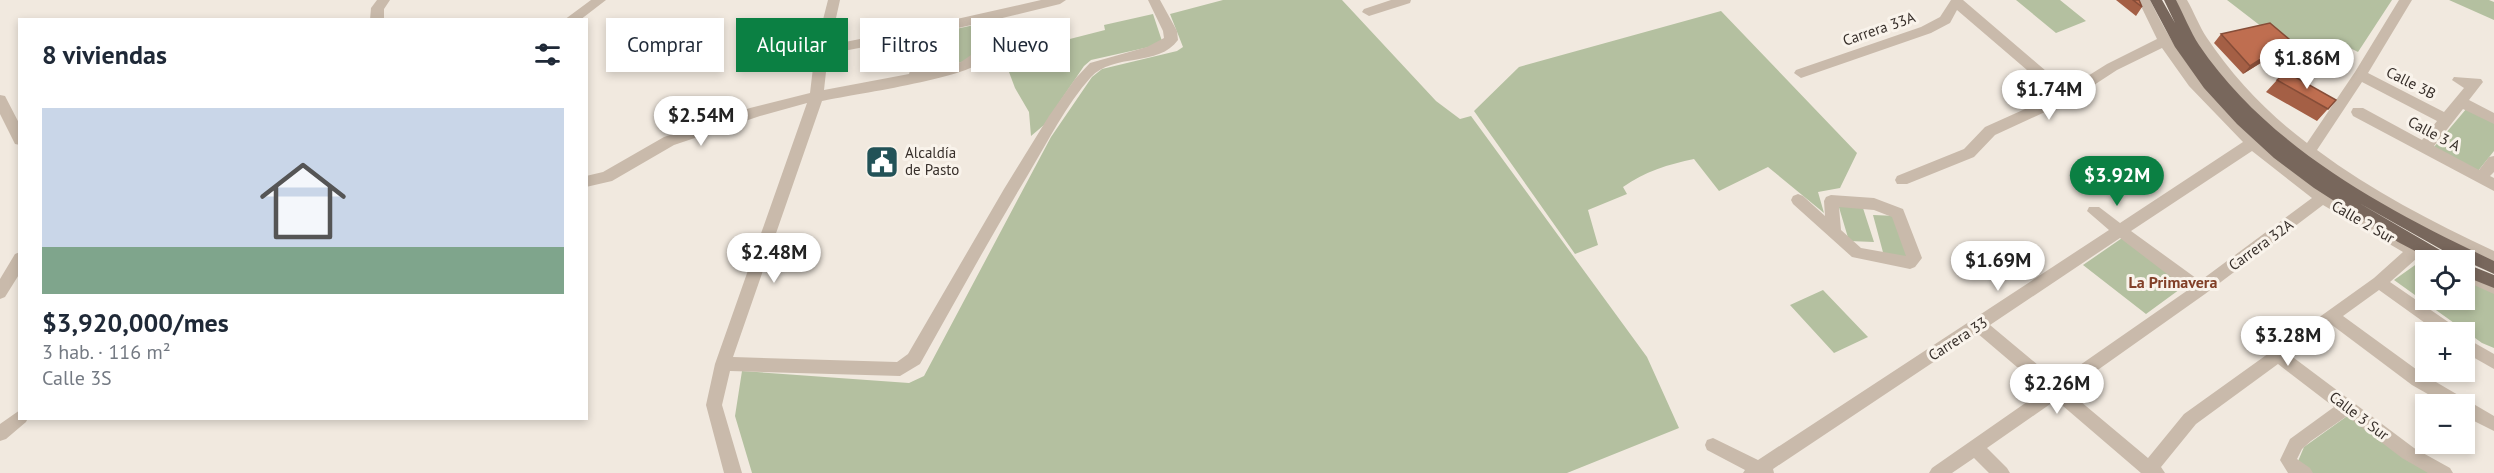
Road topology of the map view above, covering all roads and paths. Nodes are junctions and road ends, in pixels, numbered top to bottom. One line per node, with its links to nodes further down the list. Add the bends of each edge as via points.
1 (384, 0): 15 (street)
2 (600, 0): 16 (street)
3 (834, 0): 17 (street)
4 (1060, 0): 14 (street)
5 (1154, 0): 64 (street, via 1171,40 1162,48 1101,63 1089,70 1036,148 914,359 900,369)
6 (1405, 0): 13 (street)
7 (2144, 0): 19 (street)
8 (2156, 0): 41 (main road, via 2180,46 2221,98 2277,152)
9 (2170, 0): 41 (main road, via 2189,40 2235,98)
10 (2181, 0): 36 (street, via 2201,39 2249,100)
11 (2406, 0): 23 (street)
12 (1956, 1): 22 (street, Carrera 33A, via 1945,20 1926,30); 26 (street)
13 (1369, 12)
14 (988, 16): 18 (street); 24 (street, via 977,58 965,66)
15 (376, 18)
16 (573, 18)
17 (830, 18)
18 (959, 23)
19 (2164, 40): 26 (street); 34 (street, via 2212,103)
20 (820, 72): 27 (street)
21 (917, 72): 24 (street)
22 (1801, 73)
23 (2360, 75): 32 (street, Calle 3B); 36 (street)
24 (915, 78): 27 (street)
25 (2458, 80): 29 (street, via 2474,84)
26 (2066, 96): 38 (street, via 1990,131 1969,153)
27 (818, 97): 40 (street, via 788,102 669,141 607,177); 64 (street)
28 (0, 100): 33 (street)
29 (2461, 102): 31 (street); 32 (street)
30 (2358, 112): 35 (street, Calle 3 A)
31 (2494, 119)
32 (2447, 120): 35 (street)
33 (18, 136)
34 (2253, 143): 41 (street); 45 (street, Carrera 33)
35 (2425, 147): 39 (street, Calle 3 A)
36 (2308, 152): 41 (street)
37 (2494, 161): 39 (street)
38 (1902, 180)
39 (2487, 181)
40 (588, 182)
41 (2335, 190): 46 (main road); 47 (street, Calle 2 Sur); 48 (street, via 2391,208); 50 (main road); 56 (street, Carrera 32A)
42 (1798, 200): 44 (street)
43 (2094, 211): 45 (street)
44 (1826, 226): 44 (street, via 1834,229 1831,201 1882,205 1898,213 1914,258 1910,263 1857,253)
45 (2121, 230): 56 (street); 60 (street, Carrera 33)
46 (2430, 250)
47 (2414, 252): 53 (street)
48 (2494, 258)
49 (18, 261): 57 (street)
50 (2494, 268)
51 (2475, 274): 54 (main road)
52 (2475, 280): 55 (street)
53 (2379, 282): 58 (street); 59 (street)
54 (2494, 282)
55 (2494, 288)
56 (2200, 290): 65 (street, Carrera 32A)
57 (0, 292)
58 (2331, 316): 62 (street); 66 (street)
59 (2435, 322)
60 (1979, 325): 65 (street); 75 (street, Carrera 33)
61 (2475, 350): 63 (street)
62 (2277, 354): 67 (street, Calle 3 Sur); 74 (street, via 2190,419)
63 (2494, 362)
64 (726, 364): 76 (street, via 714,405); 77 (street, via 720,403)
65 (2056, 392): 73 (street, Carrera 32A); 74 (street)
66 (2442, 394)
67 (2347, 407): 80 (street, via 2296,444 2288,460); 81 (street, Calle 3 Sur, via 2408,453)
68 (2475, 413): 70 (street)
69 (18, 419): 71 (street)
70 (2494, 424)
71 (0, 434)
72 (1713, 445): 75 (street)
73 (1975, 448): 78 (street, Carrera 32A); 79 (street)
74 (2152, 471)
75 (1761, 472)
76 (733, 473)
77 (740, 473)
78 (1938, 473)
79 (2001, 473)
80 (2304, 473)
81 (2444, 473)

